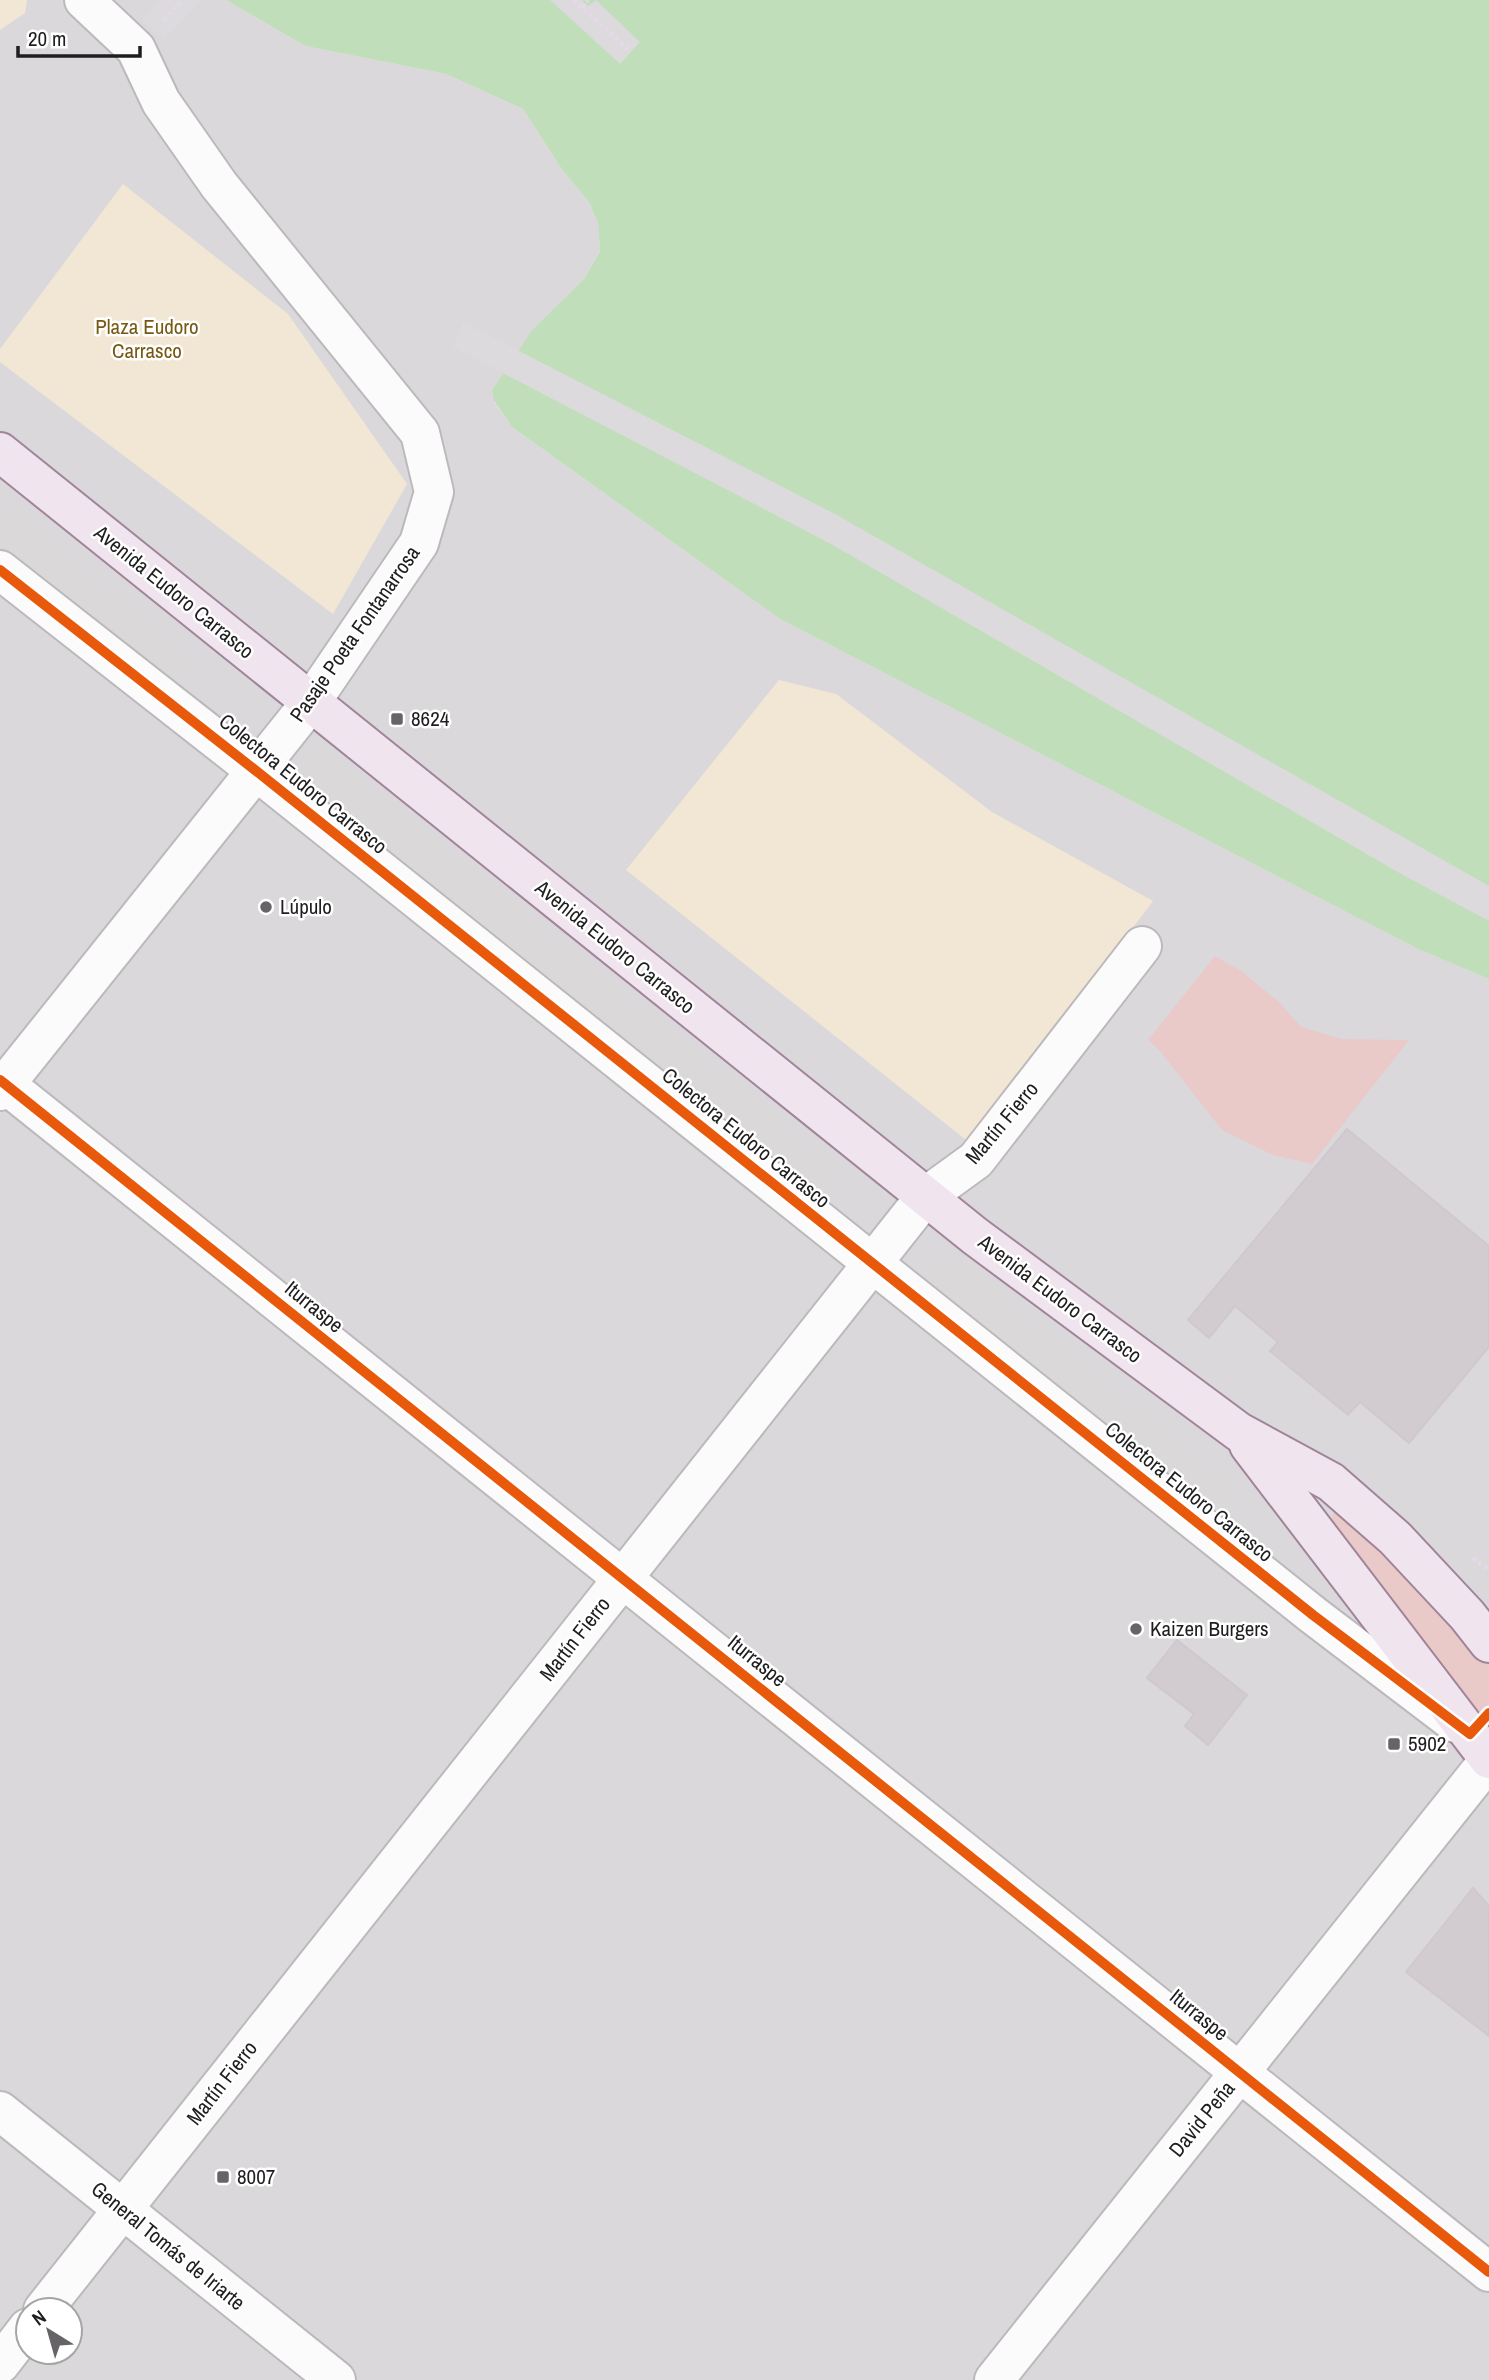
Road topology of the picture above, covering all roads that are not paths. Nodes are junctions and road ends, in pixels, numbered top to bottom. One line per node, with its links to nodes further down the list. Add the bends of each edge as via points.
1 (91, 3): 4 (street, Pasaje Poeta Fontanarrosa, via 136,49 161,102 219,185 420,433 434,492 419,543)
2 (0, 452): 4 (main road, Avenida Eudoro Carrasco)
3 (0, 570): 5 (street, Colectora Eudoro Carrasco)
4 (311, 702): 5 (street, Pasaje Poeta Fontanarrosa); 8 (main road, Avenida Eudoro Carrasco)
5 (255, 770): 7 (street, Pasaje Poeta Fontanarrosa); 9 (street, Colectora Eudoro Carrasco)
6 (1142, 946): 8 (street, Martín Fierro, via 976,1160)
7 (2, 1085): 11 (street, Iturraspe)
8 (925, 1197): 9 (street, Martín Fierro); 10 (main road, Avenida Eudoro Carrasco)
9 (872, 1264): 11 (street, Martín Fierro); 13 (street, Colectora Eudoro Carrasco)
10 (1239, 1432): 12 (main road, Avenida Eudoro Carrasco, via 1331,1482 1395,1538); 13 (main road, Avenida Eudoro Carrasco)
11 (623, 1578): 14 (street, Iturraspe); 16 (street, Martín Fierro)
12 (1489, 1643)
13 (1483, 1751): 14 (street, David Peña)
14 (1239, 2072): 17 (street, Iturraspe); 22 (street, David Peña)
15 (0, 2111): 16 (street, General Tomás de Iriarte)
16 (122, 2209): 18 (street, Martín Fierro); 21 (street, General Tomás de Iriarte)
17 (1489, 2272)
18 (54, 2296)
19 (14, 2346): 20 (street)
20 (0, 2364)
21 (336, 2380)
22 (994, 2380)

